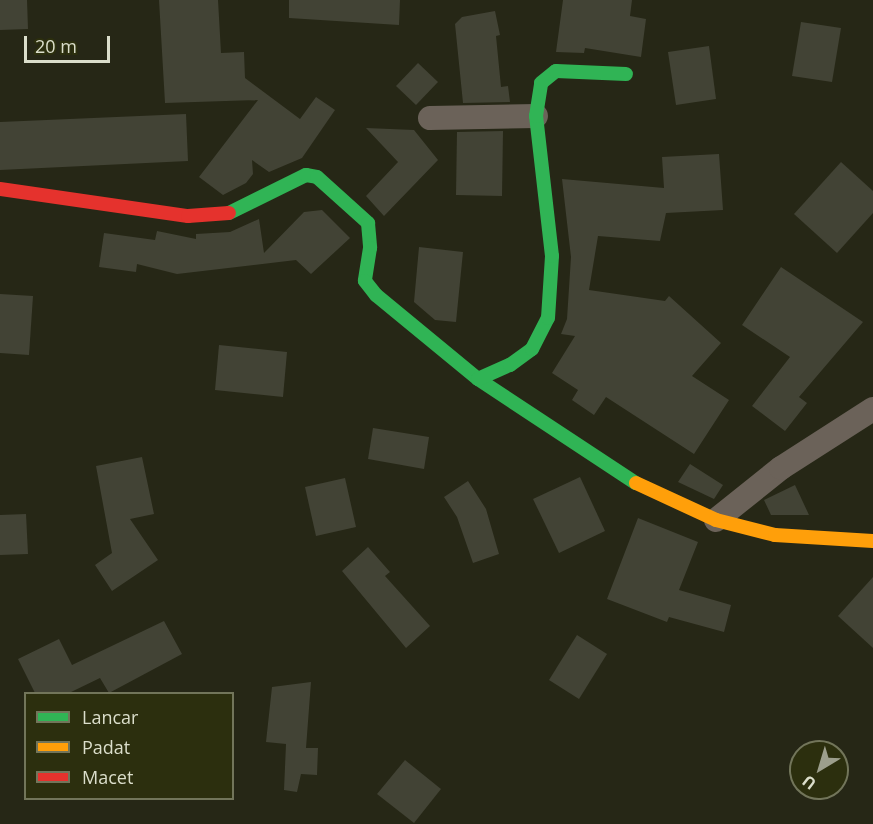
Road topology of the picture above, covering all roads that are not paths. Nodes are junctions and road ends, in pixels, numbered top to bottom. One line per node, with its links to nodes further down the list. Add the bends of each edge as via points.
1 (626, 74): 2 (street, via 556,71 547,75 541,83)
2 (536, 116): 3 (street); 5 (street, via 552,256 548,318 532,349 510,365)
3 (430, 118)
4 (0, 189): 5 (street, via 188,216 228,213 306,175 317,177 368,223 366,281 376,295)
5 (478, 379): 7 (street, via 640,486)
6 (873, 409): 7 (street, via 781,468)
7 (716, 520): 8 (street, via 775,534)
8 (873, 541)

